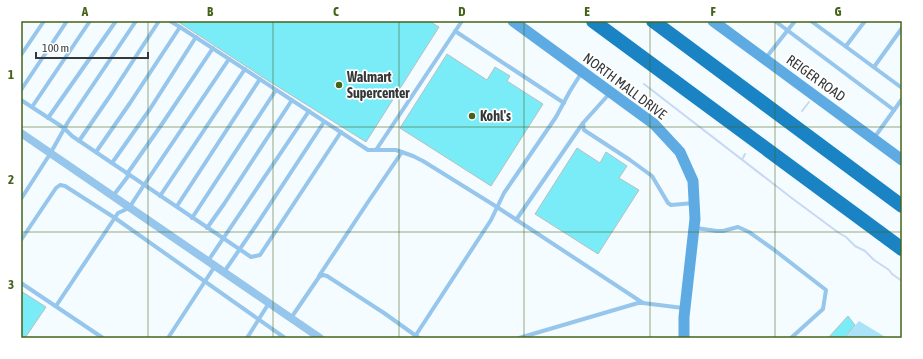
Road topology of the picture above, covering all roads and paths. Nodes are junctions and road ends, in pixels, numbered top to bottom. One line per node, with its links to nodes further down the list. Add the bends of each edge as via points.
1 (44, 21): 24 (lane)
2 (67, 21): 32 (lane)
3 (90, 21): 39 (lane)
4 (116, 21): 42 (lane)
5 (136, 21): 45 (lane)
6 (159, 21): 49 (lane)
7 (170, 21): 17 (lane)
8 (462, 21): 20 (lane)
9 (513, 21): 29 (street, NORTH MALL DRIVE)
10 (593, 21): 74 (highway)
11 (653, 21): 63 (highway)
12 (713, 21): 26 (street, REIGER ROAD)
13 (775, 21): 19 (lane)
14 (795, 21): 19 (lane)
15 (811, 21): 22 (lane)
16 (865, 21): 22 (lane)
17 (180, 27): 21 (lane); 51 (lane)
18 (902, 28): 27 (lane)
19 (788, 30): 26 (lane); 40 (lane)
20 (455, 31): 38 (lane); 50 (lane)
21 (196, 38): 23 (lane); 55 (lane)
22 (846, 46): 27 (lane)
23 (212, 48): 25 (lane); 56 (lane)
24 (21, 55)
25 (229, 59): 28 (lane); 57 (lane)
26 (765, 60): 48 (street, REIGER ROAD)
27 (874, 67): 31 (lane)
28 (244, 69): 30 (lane); 59 (lane)
29 (582, 72): 34 (street, NORTH MALL DRIVE); 38 (lane)
30 (260, 80): 33 (lane); 62 (lane)
31 (902, 88)
32 (21, 90)
33 (276, 90): 37 (lane); 67 (lane)
34 (610, 92): 44 (lane); 61 (street, NORTH MALL DRIVE, via 654,124 680,152 693,181)
35 (902, 99): 40 (lane)
36 (21, 100): 39 (lane)
37 (292, 100): 41 (lane); 69 (lane)
38 (564, 103): 64 (lane)
39 (32, 107): 42 (lane)
40 (894, 110): 48 (lane)
41 (309, 111): 43 (lane); 71 (lane)
42 (48, 118): 45 (lane)
43 (324, 122): 46 (lane); 73 (lane)
44 (583, 123): 61 (lane, via 584,130 652,176 668,203); 68 (lane)
45 (64, 128): 49 (lane); 53 (lane)
46 (341, 132): 50 (lane, via 368,150); 73 (lane, via 260,255 251,257)
47 (21, 134): 53 (street)
48 (874, 139): 54 (street, REIGER ROAD)
49 (79, 141): 51 (lane)
50 (376, 150): 52 (lane)
51 (96, 152): 55 (lane)
52 (402, 152): 64 (lane, via 423,160); 77 (lane)
53 (50, 154): 58 (street); 60 (lane)
54 (902, 159)
55 (112, 163): 56 (lane)
56 (128, 174): 57 (lane); 58 (lane)
57 (144, 184): 59 (lane); 65 (lane)
58 (113, 196): 65 (street)
59 (160, 196): 62 (lane)
60 (21, 198)
61 (694, 203): 70 (street, NORTH MALL DRIVE)
62 (177, 206): 67 (lane)
63 (902, 206)
64 (497, 207): 68 (lane); 86 (lane)
65 (129, 208): 66 (lane, via 118,213); 75 (street)
66 (115, 218): 72 (lane, via 60,185); 78 (lane); 82 (lane)
67 (192, 218): 69 (lane)
68 (516, 220): 81 (lane)
69 (207, 228): 71 (lane)
70 (694, 228): 83 (street, NORTH MALL DRIVE); 94 (lane, via 717,231 738,227 749,232 826,290 823,309)
71 (223, 238): 73 (lane); 75 (lane)
72 (21, 240)
73 (239, 249): 76 (lane)
74 (902, 250)
75 (212, 264): 76 (street); 78 (lane)
76 (224, 272): 80 (street)
77 (319, 277): 84 (lane); 86 (lane, via 327,276)
78 (205, 281): 85 (lane); 88 (lane)
79 (21, 283): 82 (lane)
80 (269, 303): 84 (street); 85 (lane)
81 (643, 303): 83 (lane); 92 (lane)
82 (56, 306): 87 (lane)
83 (685, 308): 93 (street, NORTH MALL DRIVE)
84 (291, 318): 91 (street)
85 (259, 319): 89 (lane); 90 (lane)
86 (416, 337)
87 (103, 338)
88 (168, 338)
89 (247, 338)
90 (285, 338)
91 (320, 338)
92 (519, 338)
93 (684, 338)
94 (791, 338)

